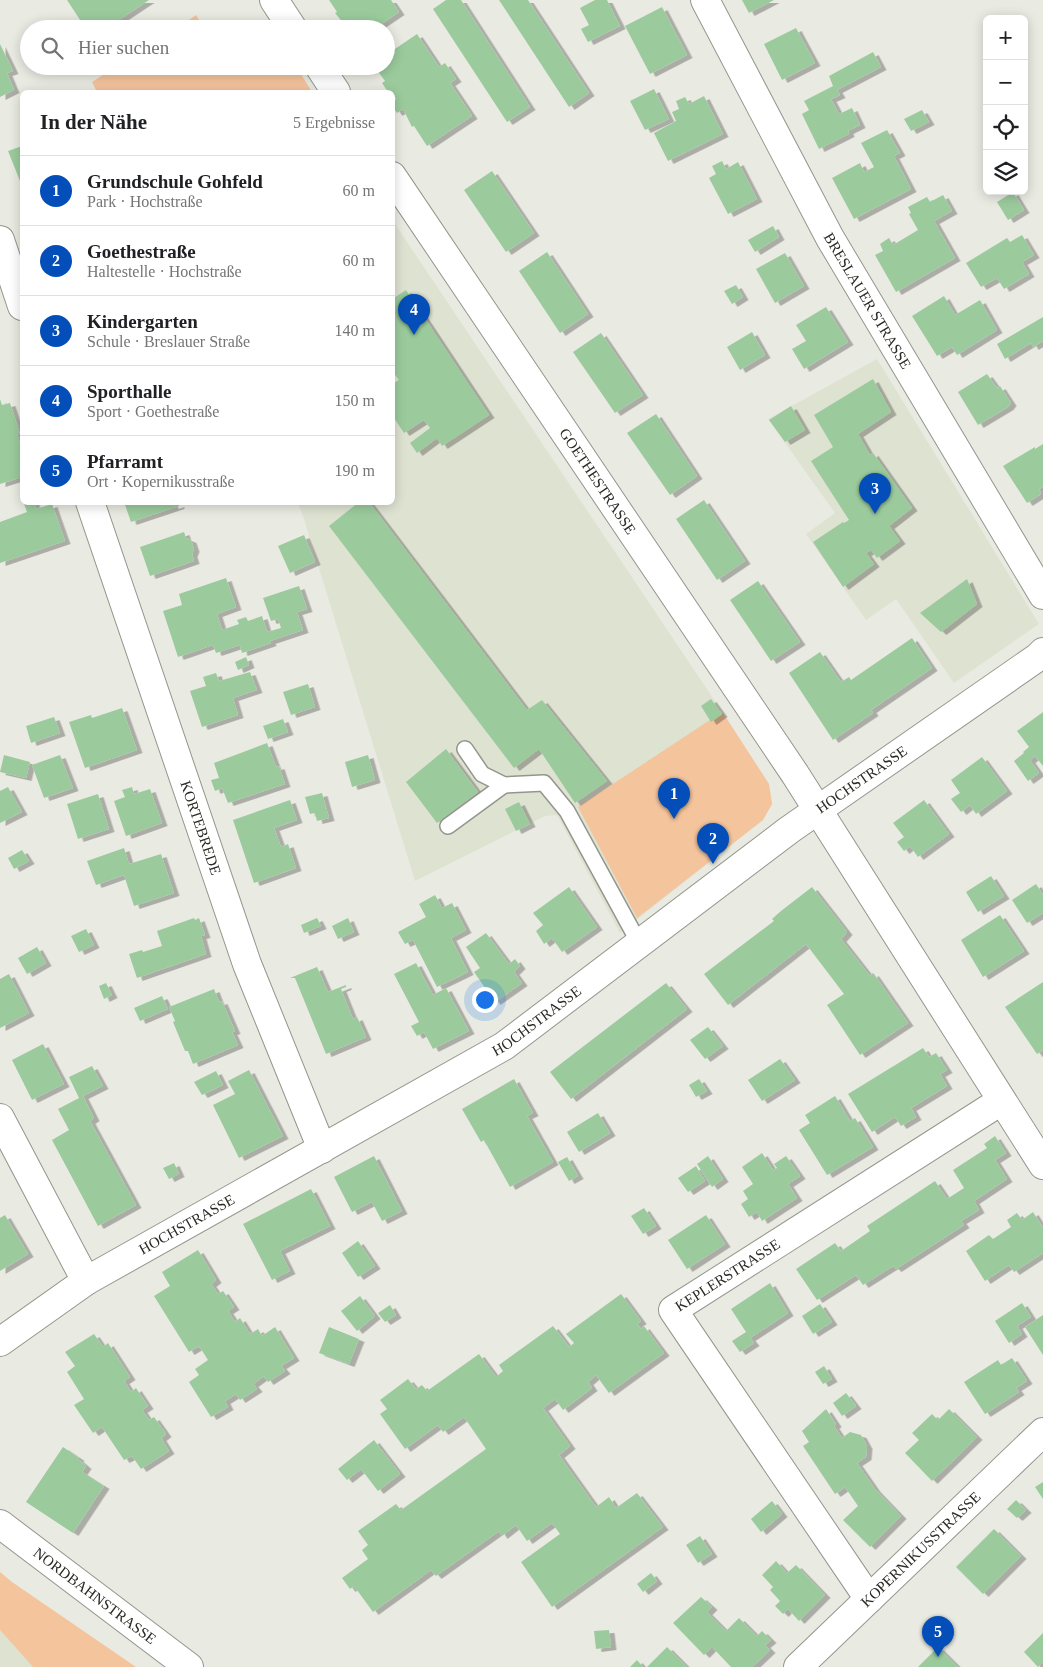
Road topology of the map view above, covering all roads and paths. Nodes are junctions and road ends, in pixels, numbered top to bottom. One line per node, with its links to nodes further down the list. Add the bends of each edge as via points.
1 (274, 0): 3 (street)
2 (705, 0): 10 (street, BRESLAUER STRASSE, via 830,238)
3 (287, 20)
4 (324, 75): 5 (street)
5 (335, 90)
6 (395, 180): 14 (street, GOETHESTRASSE)
7 (0, 240): 8 (street)
8 (20, 300)
9 (91, 505): 19 (street, KORTEBREDE, via 247,964)
10 (1043, 595)
11 (1043, 652): 14 (street, HOCHSTRASSE)
12 (465, 748): 13 (lane, via 482,774)
13 (504, 785): 15 (lane); 16 (lane, via 544,783 567,811)
14 (817, 810): 16 (street, HOCHSTRASSE); 17 (street, GOETHESTRASSE)
15 (448, 826)
16 (639, 944): 19 (street, HOCHSTRASSE, via 504,1046)
17 (1001, 1101): 20 (street, GOETHESTRASSE); 25 (street, KEPLERSTRASSE, via 673,1310)
18 (0, 1118): 21 (street)
19 (322, 1149): 21 (street, HOCHSTRASSE)
20 (1043, 1165)
21 (86, 1281): 22 (street, HOCHSTRASSE)
22 (0, 1342)
23 (1043, 1432): 25 (street, KOPERNIKUSSTRASSE)
24 (0, 1524): 26 (street, NORDBAHNSTRASSE)
25 (869, 1599): 27 (street, KOPERNIKUSSTRASSE)
26 (189, 1667)
27 (798, 1667)

